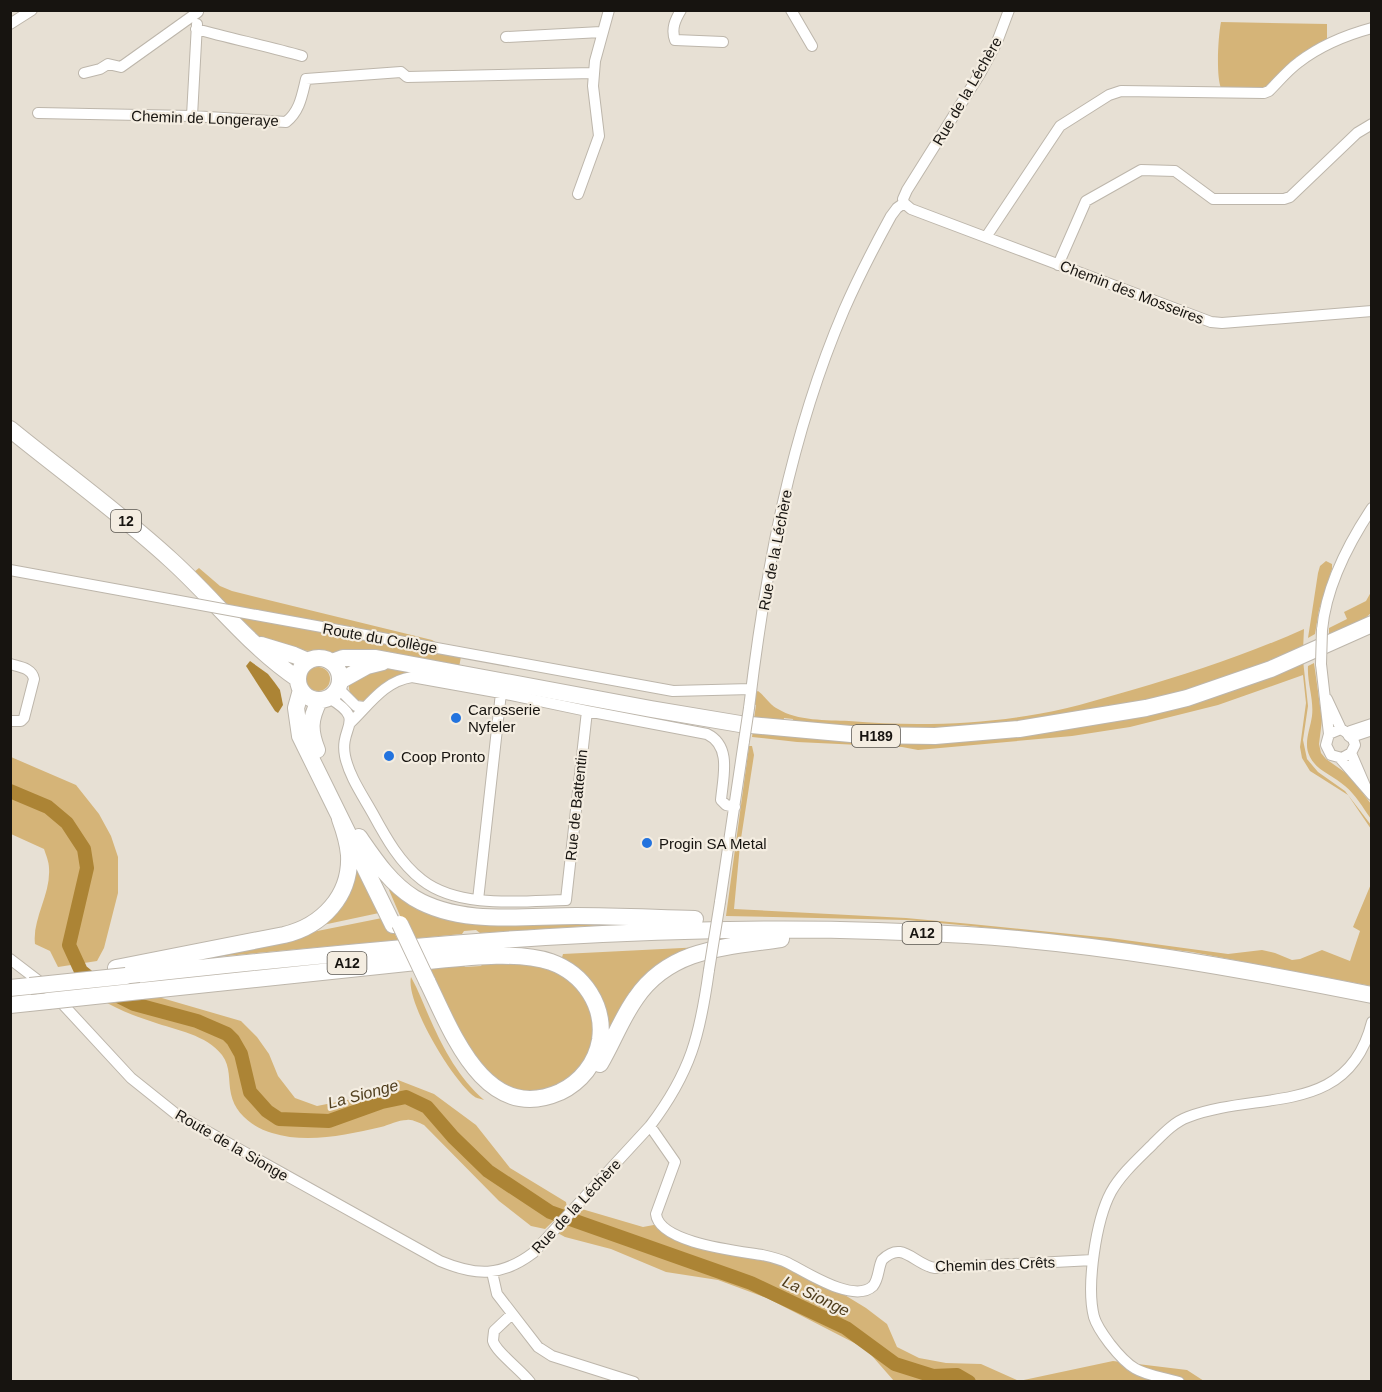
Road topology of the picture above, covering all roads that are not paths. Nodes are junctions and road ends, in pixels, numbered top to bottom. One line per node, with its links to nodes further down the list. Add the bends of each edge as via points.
1 (32, 10): 7 (street)
2 (609, 10): 10 (street)
3 (681, 10): 12 (street, via 672,33 675,40)
4 (790, 10): 13 (street)
5 (1009, 10): 21 (street, Rue de la Léchère, via 990,57 904,195)
6 (198, 11): 9 (street); 15 (street, via 121,67 108,64)
7 (10, 24)
8 (1371, 28): 22 (street, via 1328,44 1298,63 1264,93 1121,91 1109,95 1060,126)
9 (196, 29): 14 (street); 18 (street)
10 (601, 33): 11 (street); 16 (street)
11 (506, 37)
12 (723, 42)
13 (812, 46)
14 (302, 56)
15 (84, 73)
16 (594, 73): 18 (street, Chemin de Longeraye, via 407,77 401,72 306,79 298,108 286,122); 20 (street, via 599,136)
17 (38, 113): 18 (street, Chemin de Longeraye)
18 (192, 116)
19 (1371, 124): 23 (street, via 1284,199 1213,199 1175,171 1141,170 1086,201)
20 (578, 194)
21 (904, 203): 22 (street, Chemin des Mosseires); 35 (street, Rue de la Léchère, via 891,216 844,311 809,406 781,511)
22 (986, 237): 23 (street, Chemin des Mosseires)
23 (1058, 265): 24 (street, Chemin des Mosseires, via 1222,324)
24 (1371, 311)
25 (10, 429): 29 (highway, 12, via 171,560)
26 (1371, 508): 38 (street, bridge, via 1341,562 1330,593 1322,630)
27 (10, 570): 35 (street, Route du Collège, bridge, via 673,691)
28 (1369, 623): 31 (highway, H189, via 1271,669 1146,708 1030,728 934,736 862,735 740,724)
29 (252, 642): 30 (highway, 12); 34 (highway, 12)
30 (308, 661): 32 (highway, 12, via 320,658); 34 (highway, via 301,669)
31 (390, 661): 32 (highway, 12, via 366,657); 36 (highway, via 367,666)
32 (332, 662): 36 (highway, via 337,667)
33 (10, 664): 41 (street, via 28,669 34,679 24,718)
34 (299, 685): 36 (highway, 12, via 311,699); 50 (highway, via 296,708 300,736)
35 (751, 689): 49 (street, Rue de la Léchère, bridge)
36 (332, 692): 39 (street); 42 (street); 51 (highway, via 311,718 312,736)
37 (501, 693): 39 (street, via 412,677 392,684); 40 (street); 52 (street)
38 (1325, 694): 45 (street); 46 (street)
39 (364, 707): 42 (street)
40 (587, 711): 49 (street, via 714,737 724,755 722,800); 52 (street, Rue de Battentin, via 566,900)
41 (10, 721)
42 (350, 723): 52 (street, Rue de Battentin, via 344,747 347,765 393,848 429,885)
43 (1371, 727): 46 (highway)
44 (1371, 732): 46 (highway)
45 (1329, 734): 46 (street, via 1335,730); 47 (street, via 1327,750)
46 (1350, 740): 47 (street); 48 (street)
47 (1340, 758): 48 (street)
48 (1369, 791)
49 (735, 807): 66 (street, Rue de la Léchère, bridge, via 699,1030 688,1064)
50 (340, 819): 53 (highway); 56 (highway, via 349,856 346,883 332,908 313,923 290,934)
51 (359, 837): 53 (highway); 58 (highway, via 386,874 409,895 459,914 910,922 1239,961)
52 (478, 900)
53 (397, 924): 57 (highway, bridge)
54 (781, 939): 56 (highway, A12, via 495,949); 57 (highway, via 706,950 664,968 635,999 590,1077 567,1096 541,1104 502,1099 476,1081 455,1052); 64 (highway, A12, via 952,945 1111,960 1240,979)
55 (10, 959): 68 (street, Route de la Sionge, via 50,990 131,1078 176,1114 441,1261 466,1270)
56 (130, 980): 57 (highway, via 530,957 569,971 591,994 600,1022 600,1039 593,1060 577,1081 551,1095 523,1097 501,1091 481,1077 467,1059); 60 (highway, A12, bridge); 60 (highway, bridge); 61 (highway, A12, via 349,952 545,936 798,928 970,935 1087,947 1239,969)
57 (424, 982)
58 (1371, 987)
59 (10, 988): 60 (highway, A12)
60 (37, 992): 62 (highway, A12); 63 (highway)
61 (1371, 995)
62 (10, 998)
63 (10, 1005)
64 (1371, 1005)
65 (1371, 1024): 67 (street, via 1352,1065 1320,1089 1197,1114 1170,1128 1112,1192 1103,1211)
66 (650, 1126): 67 (street, Chemin des Crêts, via 675,1162 656,1214 661,1226 702,1244 778,1259 825,1283 867,1290 874,1284 882,1260 895,1252 907,1253 934,1268); 68 (street, Rue de la Léchère, via 524,1260)
67 (1093, 1260): 72 (street, via 1092,1305 1106,1338 1132,1368)
68 (492, 1272): 69 (street, via 497,1294)
69 (512, 1314): 70 (street, via 494,1331 493,1340); 71 (street, via 538,1347 552,1356)
70 (530, 1382)
71 (634, 1382)
72 (1179, 1382)

